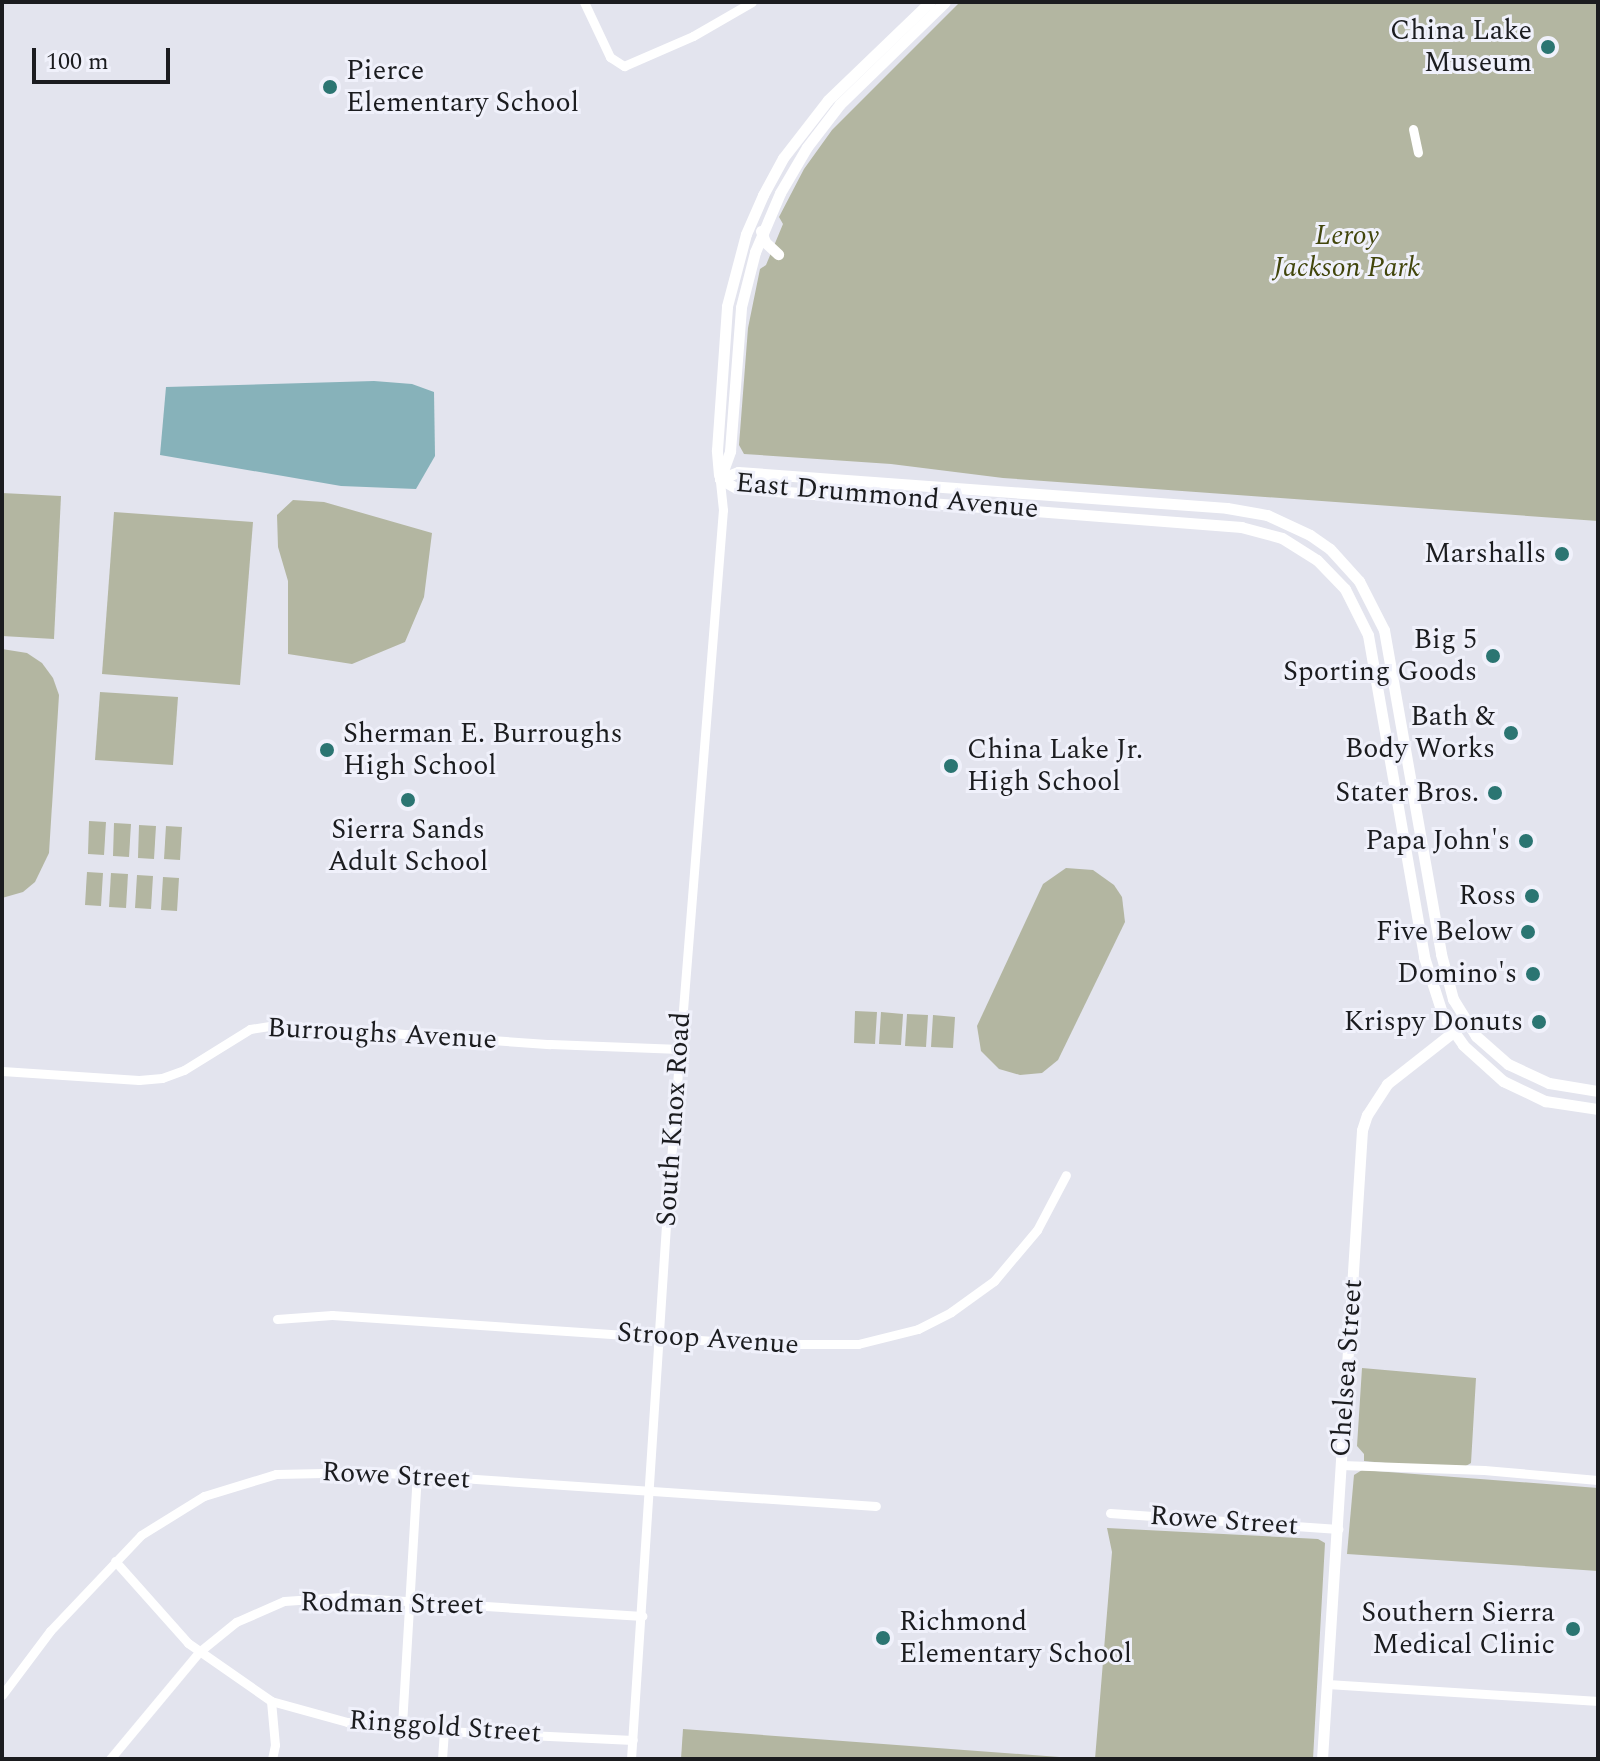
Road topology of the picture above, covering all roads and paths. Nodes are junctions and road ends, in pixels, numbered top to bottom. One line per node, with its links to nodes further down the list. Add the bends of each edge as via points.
1 (584, 2): 2 (street, via 610,57 629,66)
2 (752, 2)
3 (930, 2): 5 (street)
4 (945, 2): 8 (street, via 833,113 797,162)
5 (807, 125): 8 (street, via 760,221); 10 (street, via 763,195 732,278 722,342)
6 (1413, 129): 7 (street)
7 (1418, 152)
8 (762, 235): 9 (street); 10 (street, via 741,307 730,451)
9 (778, 254)
10 (720, 479): 11 (street, East Drummond Avenue, via 738,472 1227,508 1267,515 1330,549 1359,581 1384,630 1447,980); 12 (street, East Drummond Avenue, via 736,488 1233,526 1282,538 1317,560 1345,589 1368,635 1429,980); 13 (street, South Knox Road, via 723,510)
11 (1467, 1022): 12 (street, Chelsea Street); 15 (street, East Drummond Avenue, via 1493,1053 1520,1071 1557,1085)
12 (1453, 1032): 16 (street, East Drummond Avenue, via 1480,1064 1513,1087 1545,1101); 20 (street, Chelsea Street, via 1387,1084 1362,1130)
13 (680, 1049): 14 (street, Burroughs Avenue, via 276,1025 250,1029 162,1078); 19 (street, South Knox Road)
14 (2, 1071)
15 (1598, 1091)
16 (1598, 1109)
17 (1066, 1175): 19 (street, Stroop Avenue, via 1018,1255 975,1294 918,1329 894,1338 823,1346)
18 (277, 1319): 19 (street, Stroop Avenue, via 332,1315)
19 (660, 1336): 23 (street, South Knox Road)
20 (1341, 1465): 22 (street); 26 (street, Chelsea Street)
21 (417, 1476): 23 (street, Rowe Street); 27 (street, Rowe Street, via 312,1471 246,1481 173,1513); 28 (street)
22 (1598, 1480)
23 (651, 1490): 24 (street, Rowe Street); 29 (street, South Knox Road)
24 (876, 1506)
25 (1110, 1513): 26 (street, Rowe Street)
26 (1338, 1529): 31 (street, Chelsea Street)
27 (115, 1561): 30 (street, Ringgold Street); 32 (street, Rowe Street, via 50,1631)
28 (409, 1602): 29 (street, Rodman Street); 30 (street, Rodman Street, via 319,1596 284,1601 236,1622); 35 (street)
29 (642, 1616): 37 (street, South Knox Road)
30 (199, 1652): 33 (street, Ringgold Street); 38 (street, Rodman Street)
31 (1327, 1684): 34 (street); 42 (street, Chelsea Street)
32 (2, 1695)
33 (271, 1701): 35 (street, Ringgold Street, via 347,1722); 39 (street)
34 (1598, 1701)
35 (402, 1725): 36 (street, Ringgold Street)
36 (444, 1731): 37 (street, Ringgold Street); 40 (street)
37 (633, 1740): 41 (street, South Knox Road)
38 (110, 1759)
39 (272, 1759)
40 (442, 1759)
41 (631, 1759)
42 (1322, 1759)

